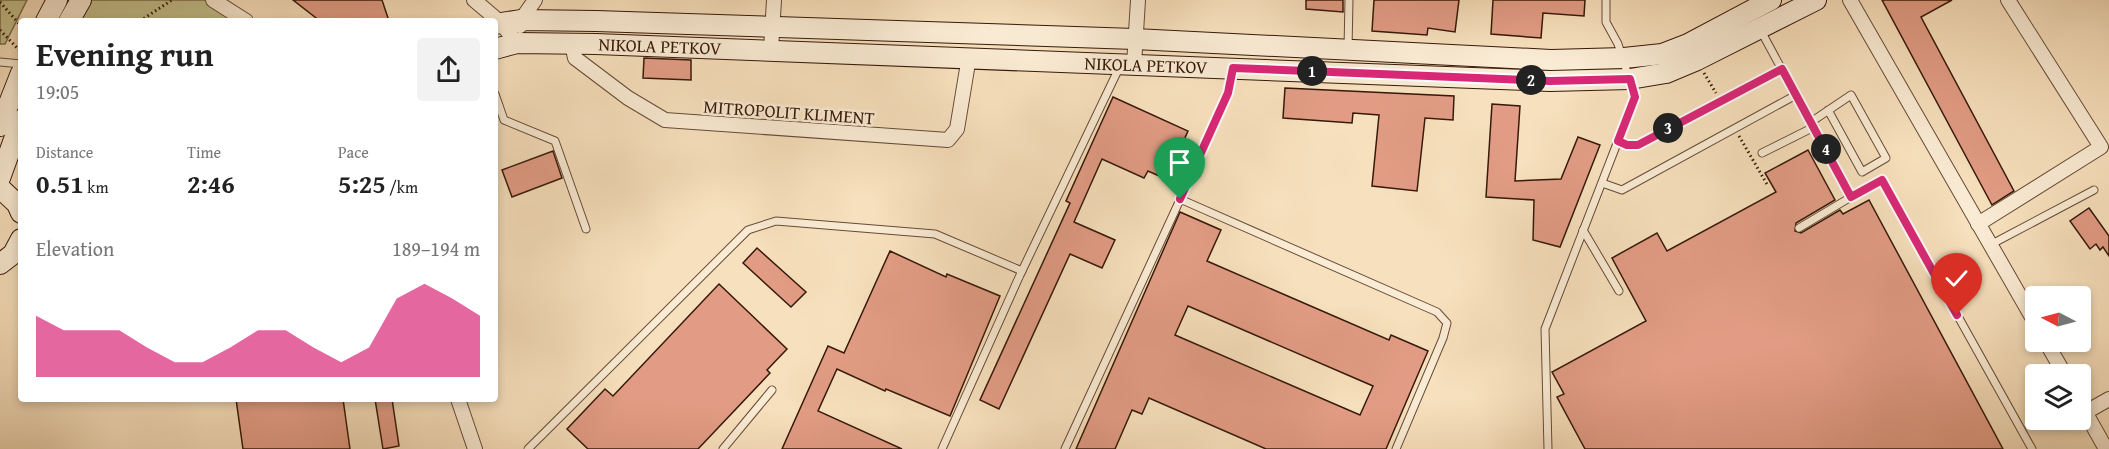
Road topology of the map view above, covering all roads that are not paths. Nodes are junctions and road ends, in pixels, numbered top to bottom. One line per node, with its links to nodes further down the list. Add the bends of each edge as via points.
1 (57, 0): 14 (main road)
2 (81, 0): 15 (main road)
3 (213, 0): 16 (street)
4 (474, 0): 17 (street)
5 (535, 0): 18 (street)
6 (774, 0): 20 (street)
7 (1138, 0): 22 (street)
8 (1349, 0): 27 (lane)
9 (1606, 0): 29 (lane, via 1606,22)
10 (1772, 0): 29 (main road, NIKOLA PETKOV, via 1688,44 1662,54)
11 (1816, 0): 21 (main road, NIKOLA PETKOV)
12 (1850, 0): 53 (street)
13 (2008, 0): 53 (street, via 2101,147)
14 (48, 18)
15 (71, 18)
16 (241, 18)
17 (493, 18)
18 (521, 20): 19 (main road, NIKOLA PETKOV); 20 (main road, NIKOLA PETKOV); 23 (street)
19 (498, 23): 23 (street)
20 (772, 27): 22 (main road, NIKOLA PETKOV); 26 (street)
21 (1760, 28): 34 (lane); 35 (main road, NIKOLA PETKOV, via 1666,73)
22 (1135, 39): 27 (main road, NIKOLA PETKOV); 32 (street)
23 (517, 43): 24 (main road, NIKOLA PETKOV); 25 (main road, NIKOLA PETKOV)
24 (572, 44): 26 (main road, NIKOLA PETKOV); 28 (street, MITROPOLIT KLIMENT, via 575,58 665,120 948,140 957,129)
25 (498, 48)
26 (771, 50): 28 (main road, NIKOLA PETKOV)
27 (1348, 51): 29 (main road, NIKOLA PETKOV, via 1551,60)
28 (969, 57): 32 (main road, NIKOLA PETKOV)
29 (1624, 58): 35 (lane)
30 (0, 63): 31 (lane)
31 (18, 64)
32 (1127, 64): 33 (main road, NIKOLA PETKOV); 60 (lane)
33 (1233, 68): 35 (main road, NIKOLA PETKOV, via 1550,81); 51 (lane, via 1228,93)
34 (1782, 69): 37 (lane); 43 (lane, via 1638,145)
35 (1630, 79): 43 (lane, via 1635,97)
36 (18, 81): 41 (main road)
37 (1796, 95): 40 (lane); 47 (lane, via 1622,190)
38 (498, 103): 55 (lane, via 504,120 555,141)
39 (1828, 110): 39 (lane, via 1851,95 1886,158 1862,172); 40 (lane)
40 (1812, 125): 45 (lane); 50 (lane)
41 (0, 126)
42 (18, 127): 44 (main road)
43 (1618, 141): 47 (lane)
44 (10, 144): 46 (main road, via 12,162); 48 (main road)
45 (1762, 153)
46 (18, 170)
47 (1602, 183): 56 (lane)
48 (7, 187): 52 (main road)
49 (2094, 190): 58 (lane)
50 (1851, 197): 54 (lane); 75 (lane, via 1882,180)
51 (1180, 199): 72 (lane); 73 (lane, via 1437,312 1447,323)
52 (18, 206)
53 (1978, 224): 58 (street)
54 (1799, 228)
55 (586, 229)
56 (1583, 230): 61 (lane); 74 (lane, via 1545,329)
57 (18, 245): 59 (main road)
58 (1990, 245): 62 (street)
59 (0, 264)
60 (1022, 271): 69 (lane, via 935,234 776,221 748,230); 71 (lane)
61 (1619, 291)
62 (2025, 305)
63 (772, 390): 70 (lane)
64 (2109, 399): 66 (street)
65 (459, 402): 68 (street)
66 (2091, 405)
67 (2091, 422): 76 (street)
68 (475, 449)
69 (528, 449)
70 (723, 449)
71 (942, 449)
72 (1065, 449)
73 (1396, 449)
74 (1548, 449)
75 (2032, 449)
76 (2106, 449)

